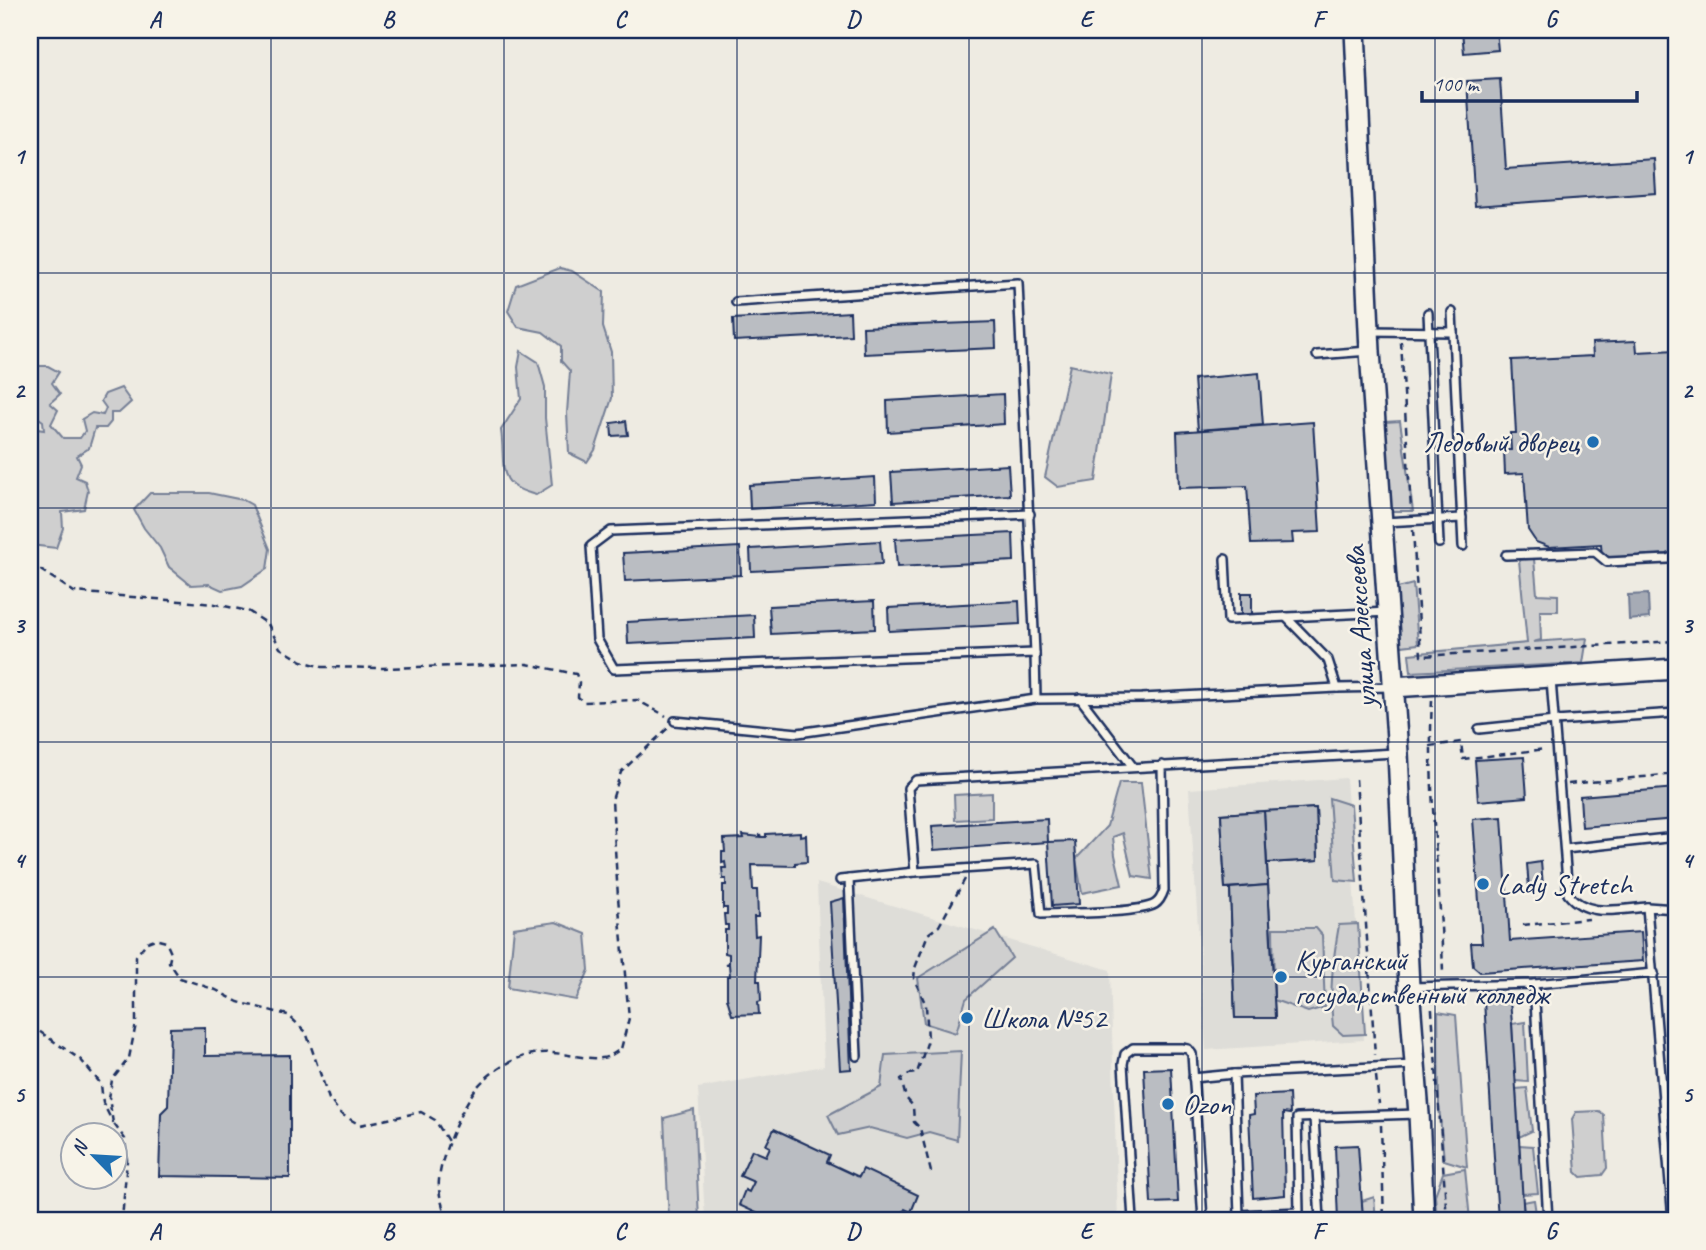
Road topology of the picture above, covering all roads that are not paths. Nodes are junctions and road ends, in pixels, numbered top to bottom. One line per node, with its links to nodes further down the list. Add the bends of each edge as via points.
1 (1354, 30): 7 (street, улица Алексеева)
2 (736, 302): 9 (lane, via 1018,283)
3 (1452, 312): 5 (lane)
4 (1428, 313): 6 (lane)
5 (1453, 332): 6 (lane); 10 (lane)
6 (1429, 334): 7 (lane, via 1401,331); 11 (lane)
7 (1369, 341): 8 (lane); 12 (street, улица Алексеева)
8 (1317, 355)
9 (1030, 513): 20 (lane); 20 (lane, via 611,531 591,546 597,639 614,670)
10 (1462, 518): 11 (lane); 14 (lane)
11 (1438, 519): 12 (lane); 13 (lane)
12 (1382, 522): 18 (street, улица Алексеева)
13 (1439, 543)
14 (1463, 546)
15 (1506, 555): 16 (lane, via 1595,552 1607,562)
16 (1676, 555)
17 (1225, 559): 19 (lane, via 1228,620)
18 (1388, 612): 19 (lane); 23 (street, улица Алексеева)
19 (1286, 617): 24 (lane, via 1328,660)
20 (1035, 653): 26 (lane)
21 (1676, 669): 22 (street)
22 (1551, 677): 23 (street); 29 (lane)
23 (1393, 687): 24 (lane); 31 (street, улица Алексеева)
24 (1337, 688): 25 (lane)
25 (1080, 698): 26 (lane); 33 (lane)
26 (1037, 699): 28 (lane, via 798,733)
27 (1676, 713): 29 (lane)
28 (675, 721)
29 (1555, 721): 30 (lane); 35 (lane)
30 (1479, 729)
31 (1398, 753): 32 (lane); 43 (street, улица Алексеева)
32 (1162, 765): 33 (lane); 36 (lane, via 1164,890 1155,904 1041,914 1036,864)
33 (1133, 767): 36 (lane, via 913,781 908,788)
34 (1676, 837): 35 (lane)
35 (1565, 849): 39 (lane, via 1568,894 1581,907)
36 (915, 872): 37 (lane)
37 (849, 879): 38 (lane); 44 (lane)
38 (840, 880)
39 (1647, 907): 40 (lane); 41 (lane)
40 (1676, 909)
41 (1654, 973): 42 (lane); 55 (lane)
42 (1534, 984): 43 (lane); 54 (lane)
43 (1409, 987): 45 (street, улица Алексеева)
44 (857, 1056)
45 (1415, 1065): 46 (lane); 48 (street, улица Алексеева)
46 (1234, 1074): 47 (lane); 49 (lane, via 1239,1215 1299,1212 1297,1118)
47 (1193, 1078): 50 (lane, via 1188,1049 1133,1048 1125,1054); 51 (lane)
48 (1419, 1114): 49 (lane); 53 (street, улица Алексеева)
49 (1314, 1117): 52 (lane)
50 (1133, 1220)
51 (1203, 1220)
52 (1320, 1220)
53 (1424, 1220)
54 (1548, 1220)
55 (1673, 1220)

